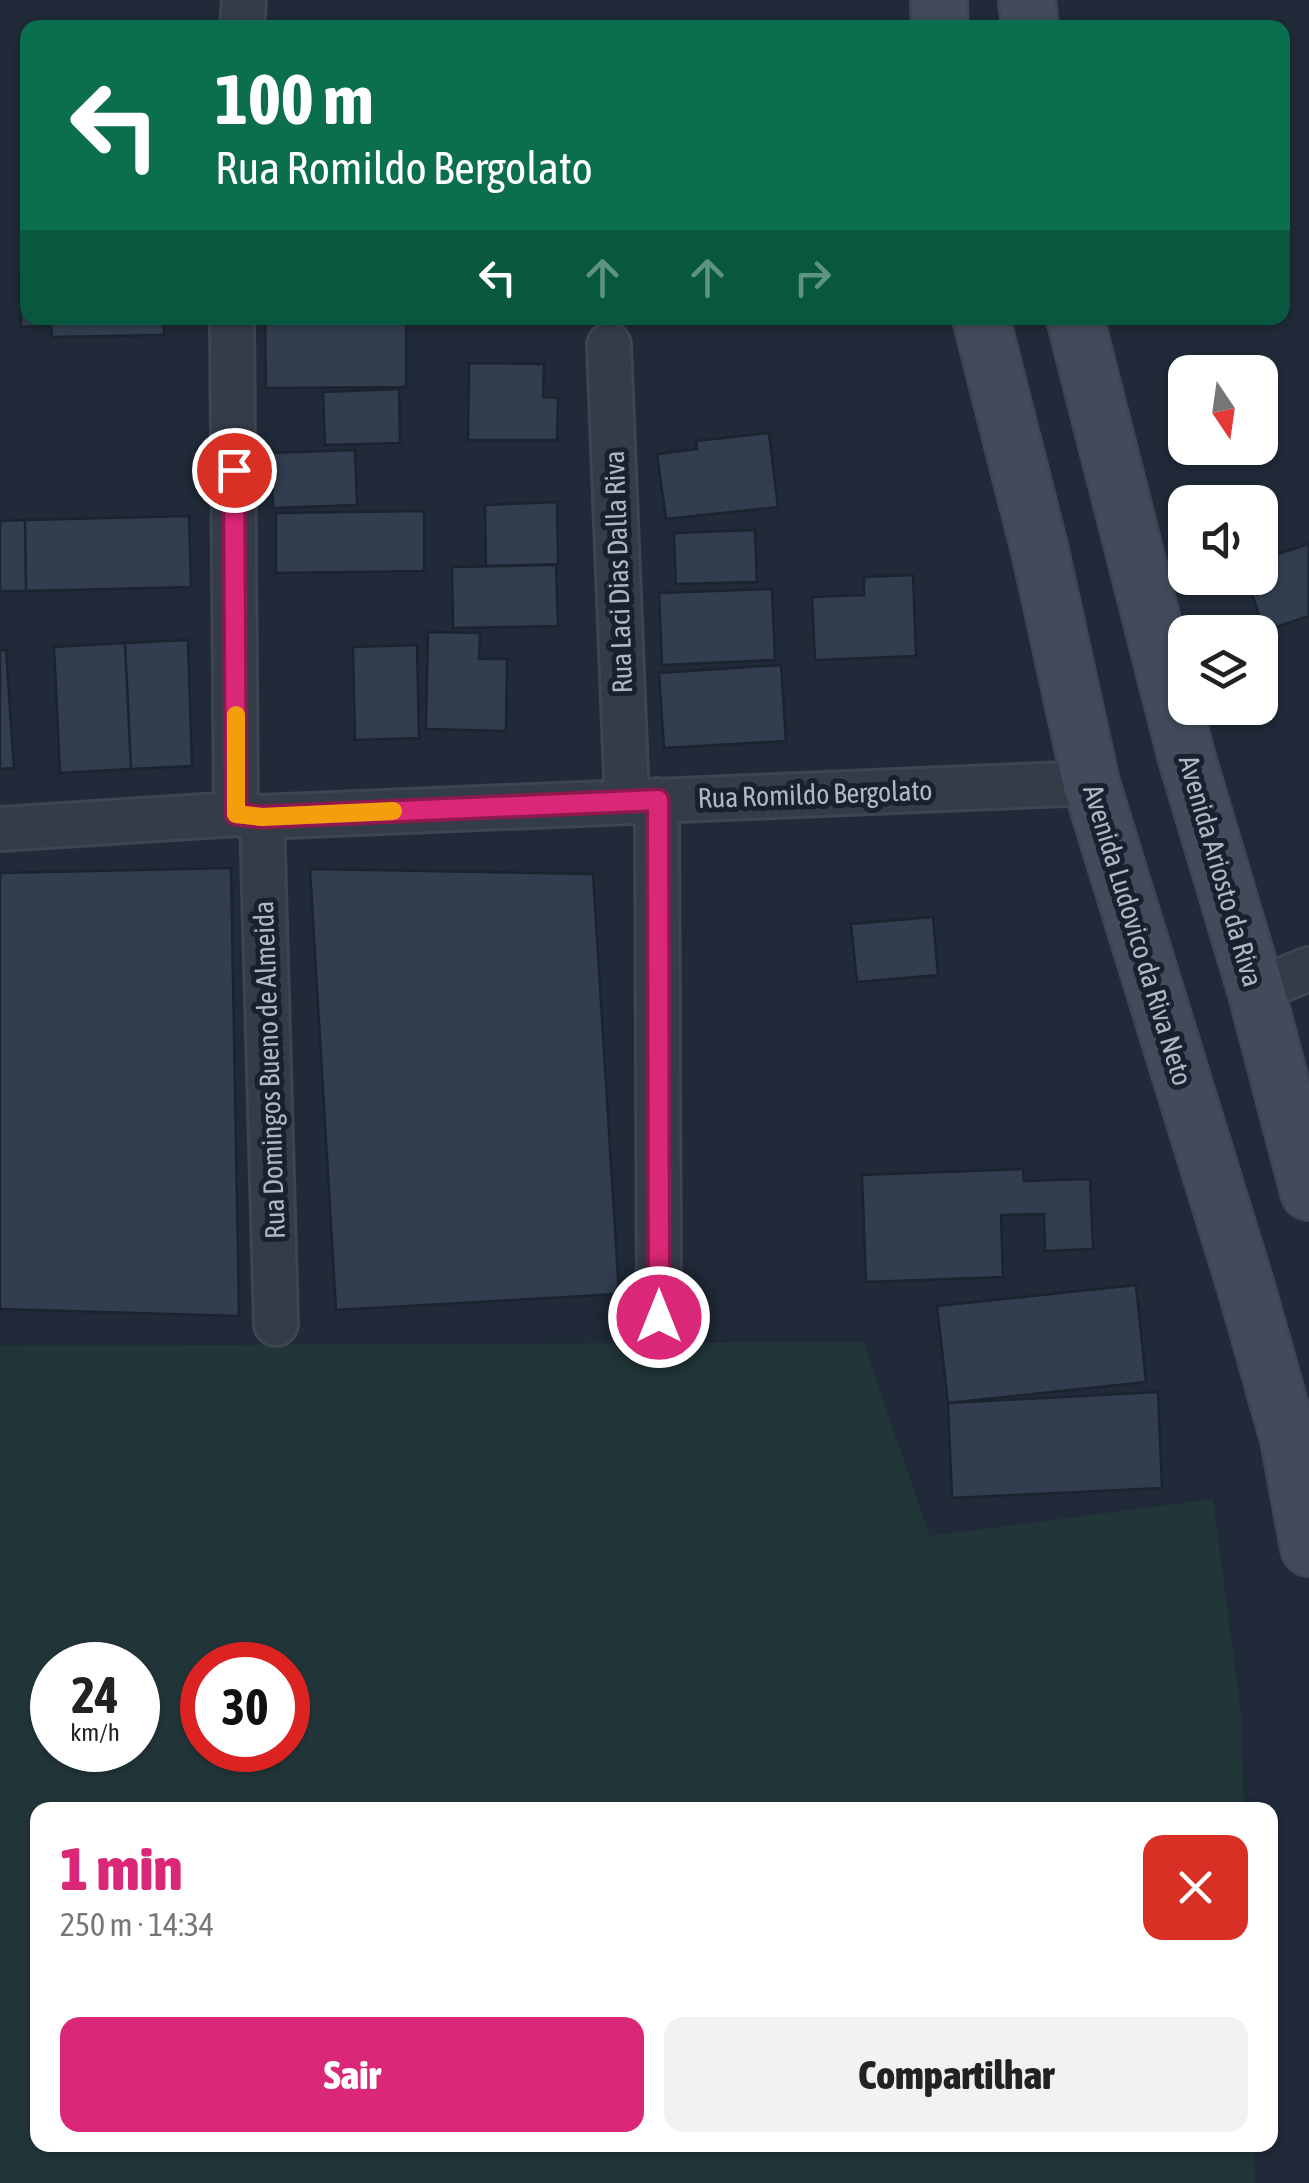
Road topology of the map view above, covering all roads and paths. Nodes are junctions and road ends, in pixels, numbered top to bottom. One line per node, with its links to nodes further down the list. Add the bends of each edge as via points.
1 (232, 325): 7 (street, Rua Domingos Bueno de Almeida)
2 (983, 325): 5 (street, Avenida Ludovico da Riva Neto)
3 (1077, 325): 10 (street, Avenida Ariosto da Riva, via 1186,755)
4 (609, 345): 6 (street, Rua Laci Dias Dalla Riva)
5 (1091, 783): 6 (street, Rua Romildo Bergolato); 14 (street, Avenida Ludovico da Riva Neto, via 1246,1287)
6 (642, 800): 7 (street, Rua Romildo Bergolato); 12 (street, Rua Laci Dias Dalla Riva)
7 (249, 816): 8 (street, Rua Romildo Bergolato); 13 (street, Rua Domingos Bueno de Almeida)
8 (0, 829)
9 (1309, 969): 10 (street)
10 (1256, 990): 11 (street, Avenida Ariosto da Riva)
11 (1309, 1192)
12 (659, 1317)
13 (276, 1324)
14 (1309, 1548)

